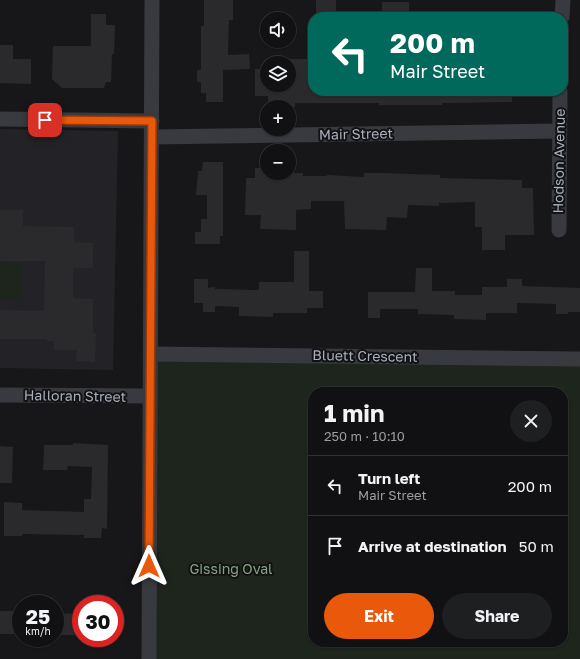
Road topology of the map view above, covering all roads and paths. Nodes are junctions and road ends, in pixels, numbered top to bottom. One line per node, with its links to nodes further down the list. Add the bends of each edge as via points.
1 (152, 0): 6 (street)
2 (563, 0): 3 (street)
3 (562, 12)
4 (560, 96): 7 (street, Hodson Avenue)
5 (0, 119): 6 (street)
6 (152, 121): 8 (street)
7 (559, 131): 8 (street, Mair Street); 9 (street, Hodson Avenue)
8 (152, 137): 10 (street)
9 (559, 230)
10 (151, 354): 11 (street, Bluett Crescent); 13 (street)
11 (580, 359)
12 (0, 394): 13 (street, Halloran Street)
13 (150, 396): 14 (street)
14 (148, 659)

